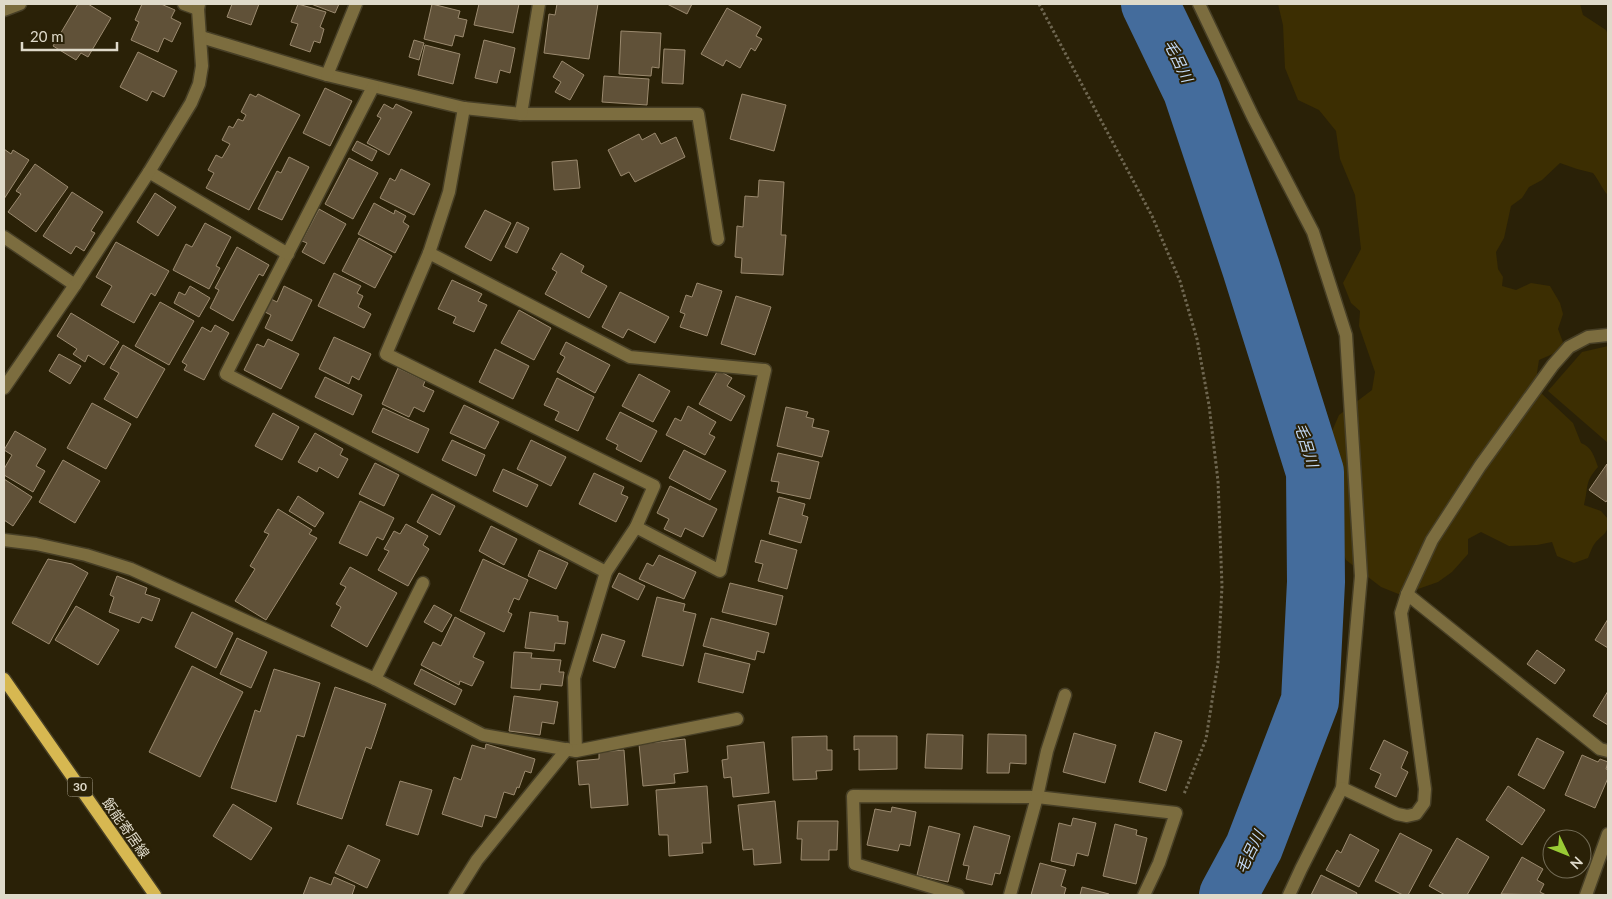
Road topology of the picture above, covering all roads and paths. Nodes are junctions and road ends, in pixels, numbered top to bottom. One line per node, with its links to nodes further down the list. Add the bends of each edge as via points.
1 (20, 4): 8 (street)
2 (184, 4): 7 (street)
3 (356, 4): 10 (street)
4 (540, 4): 13 (street)
5 (1039, 4): 35 (path, via 1152,216 1180,281 1197,339 1209,405 1218,481 1222,586 1218,663 1206,739)
6 (1199, 4): 33 (street, via 1313,232 1346,336 1361,576)
7 (199, 6): 9 (street)
8 (4, 10)
9 (201, 37): 10 (street); 14 (street, via 199,84)
10 (327, 75): 11 (street)
11 (373, 86): 12 (street); 18 (street)
12 (464, 108): 13 (street); 17 (street, via 449,192)
13 (521, 114): 16 (street, via 698,114)
14 (149, 172): 18 (street); 19 (street)
15 (4, 237): 19 (street)
16 (718, 240)
17 (429, 253): 22 (street, via 386,354 654,486); 22 (street, via 630,357 765,370 720,571)
18 (288, 254): 24 (street, via 226,374)
19 (75, 285): 21 (street)
20 (1608, 335): 26 (street, via 1588,337 1569,347 1553,365 1480,466 1432,540)
21 (4, 388)
22 (636, 527): 24 (street)
23 (4, 540): 28 (street, via 86,555 131,569)
24 (606, 572): 31 (street, via 574,678)
25 (423, 583): 28 (street)
26 (1407, 594): 32 (street, via 1600,749); 33 (street, via 1401,613 1426,789 1424,803 1416,814 1407,816)
27 (4, 679): 37 (main road, 飯能寄居線 / 30)
28 (375, 679): 31 (street, via 484,735)
29 (1065, 696): 34 (street, via 1046,751)
30 (737, 719): 31 (street)
31 (571, 750): 38 (street, via 477,860)
32 (1608, 751)
33 (1342, 788): 42 (street)
34 (1037, 797): 35 (street); 39 (street, via 853,796 855,864); 40 (street)
35 (1176, 813): 41 (street)
36 (1608, 834): 43 (street)
37 (155, 895)
38 (455, 895)
39 (958, 895)
40 (1010, 895)
41 (1144, 895)
42 (1289, 895)
43 (1586, 895)

